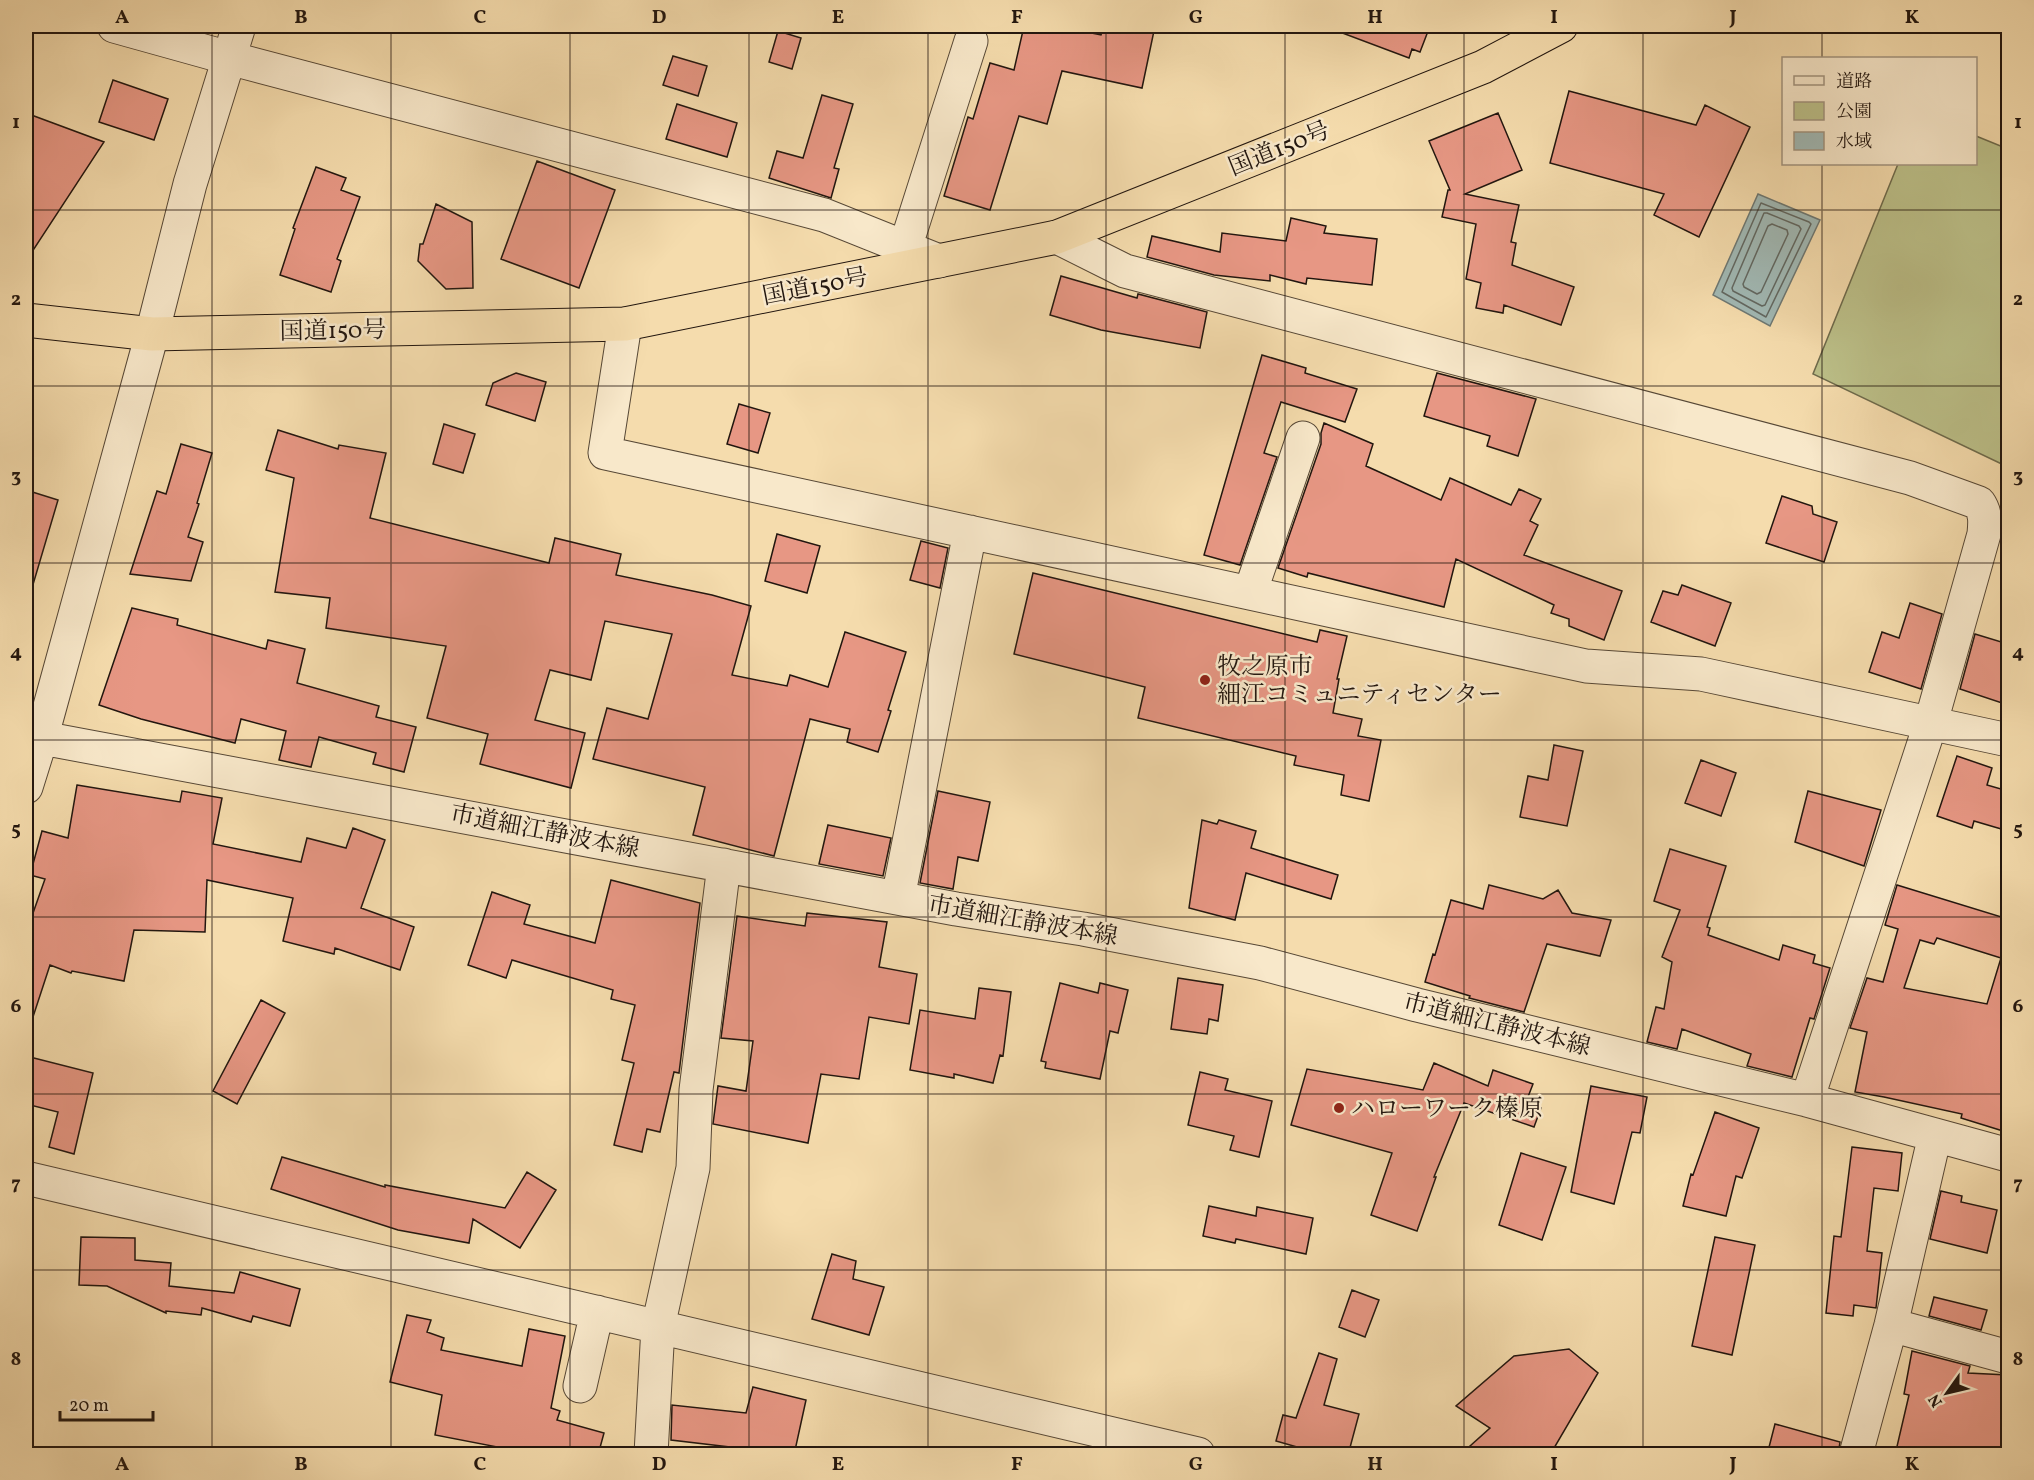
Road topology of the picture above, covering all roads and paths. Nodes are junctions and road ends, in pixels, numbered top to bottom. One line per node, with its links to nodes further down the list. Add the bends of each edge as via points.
1 (114, 26): 5 (street)
2 (239, 26): 5 (street)
3 (1561, 26): 6 (highway, 国道150号, via 1484,66)
4 (970, 41): 7 (street)
5 (229, 58): 7 (street, via 824,214); 11 (street, via 190,184)
6 (1057, 237): 8 (highway, 国道150号); 15 (street, via 1125,271 1910,478 1979,503 1983,508 1984,534)
7 (905, 248): 8 (street)
8 (939, 261): 10 (highway, 国道150号)
9 (26, 321): 11 (highway, 国道150号)
10 (625, 324): 11 (highway, 国道150号); 13 (street, via 605,453)
11 (152, 334): 16 (street)
12 (1303, 438): 14 (street)
13 (970, 532): 14 (street); 20 (street)
14 (1250, 593): 15 (street, via 1586,666 1701,674)
15 (1931, 722): 17 (street); 21 (street)
16 (33, 737): 18 (street); 19 (street, 市道細江静波本線)
17 (2008, 740)
18 (26, 787)
19 (724, 865): 20 (street, 市道細江静波本線); 27 (street, via 696,1090 693,1168)
20 (898, 898): 21 (street, 市道細江静波本線, via 1260,963)
21 (1807, 1101): 22 (street, 市道細江静波本線)
22 (1935, 1135): 23 (street, 市道細江静波本線); 26 (street)
23 (2008, 1155)
24 (26, 1179): 25 (street)
25 (597, 1312): 27 (street); 29 (street)
26 (1891, 1325): 28 (street); 32 (street)
27 (658, 1327): 30 (street); 31 (street)
28 (2008, 1357)
29 (580, 1386)
30 (651, 1455)
31 (1198, 1455)
32 (1856, 1455)

